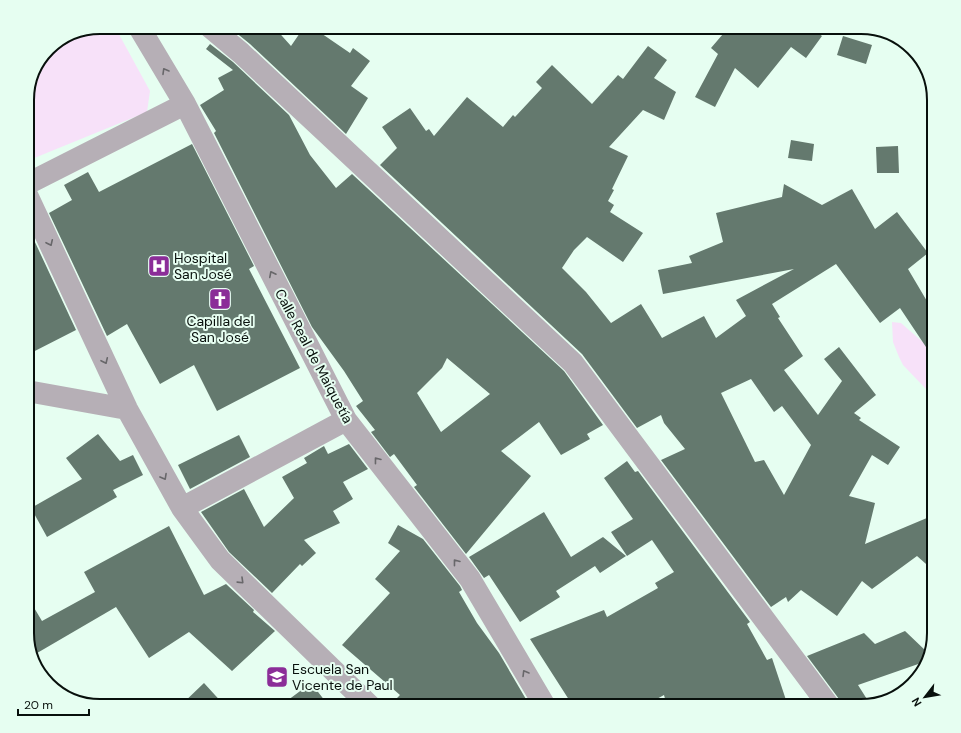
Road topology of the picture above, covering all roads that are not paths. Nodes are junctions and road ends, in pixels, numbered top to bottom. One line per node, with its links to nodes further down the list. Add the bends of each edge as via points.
1 (143, 34): 3 (street, Calle Real de Maiquetía, one-way to 1)
2 (218, 34): 12 (street, via 573,363)
3 (185, 104): 4 (street); 8 (street, Calle Real de Maiquetía, one-way to 3)
4 (34, 180)
5 (34, 210): 7 (street, one-way to 7)
6 (34, 392): 7 (street)
7 (127, 409): 9 (street, one-way to 9)
8 (346, 420): 9 (street); 11 (street, Calle Real de Maiquetía, one-way to 8, via 470,579)
9 (182, 508): 10 (street, one-way to 10, via 220,560)
10 (363, 699)
11 (541, 699)
12 (823, 699)

